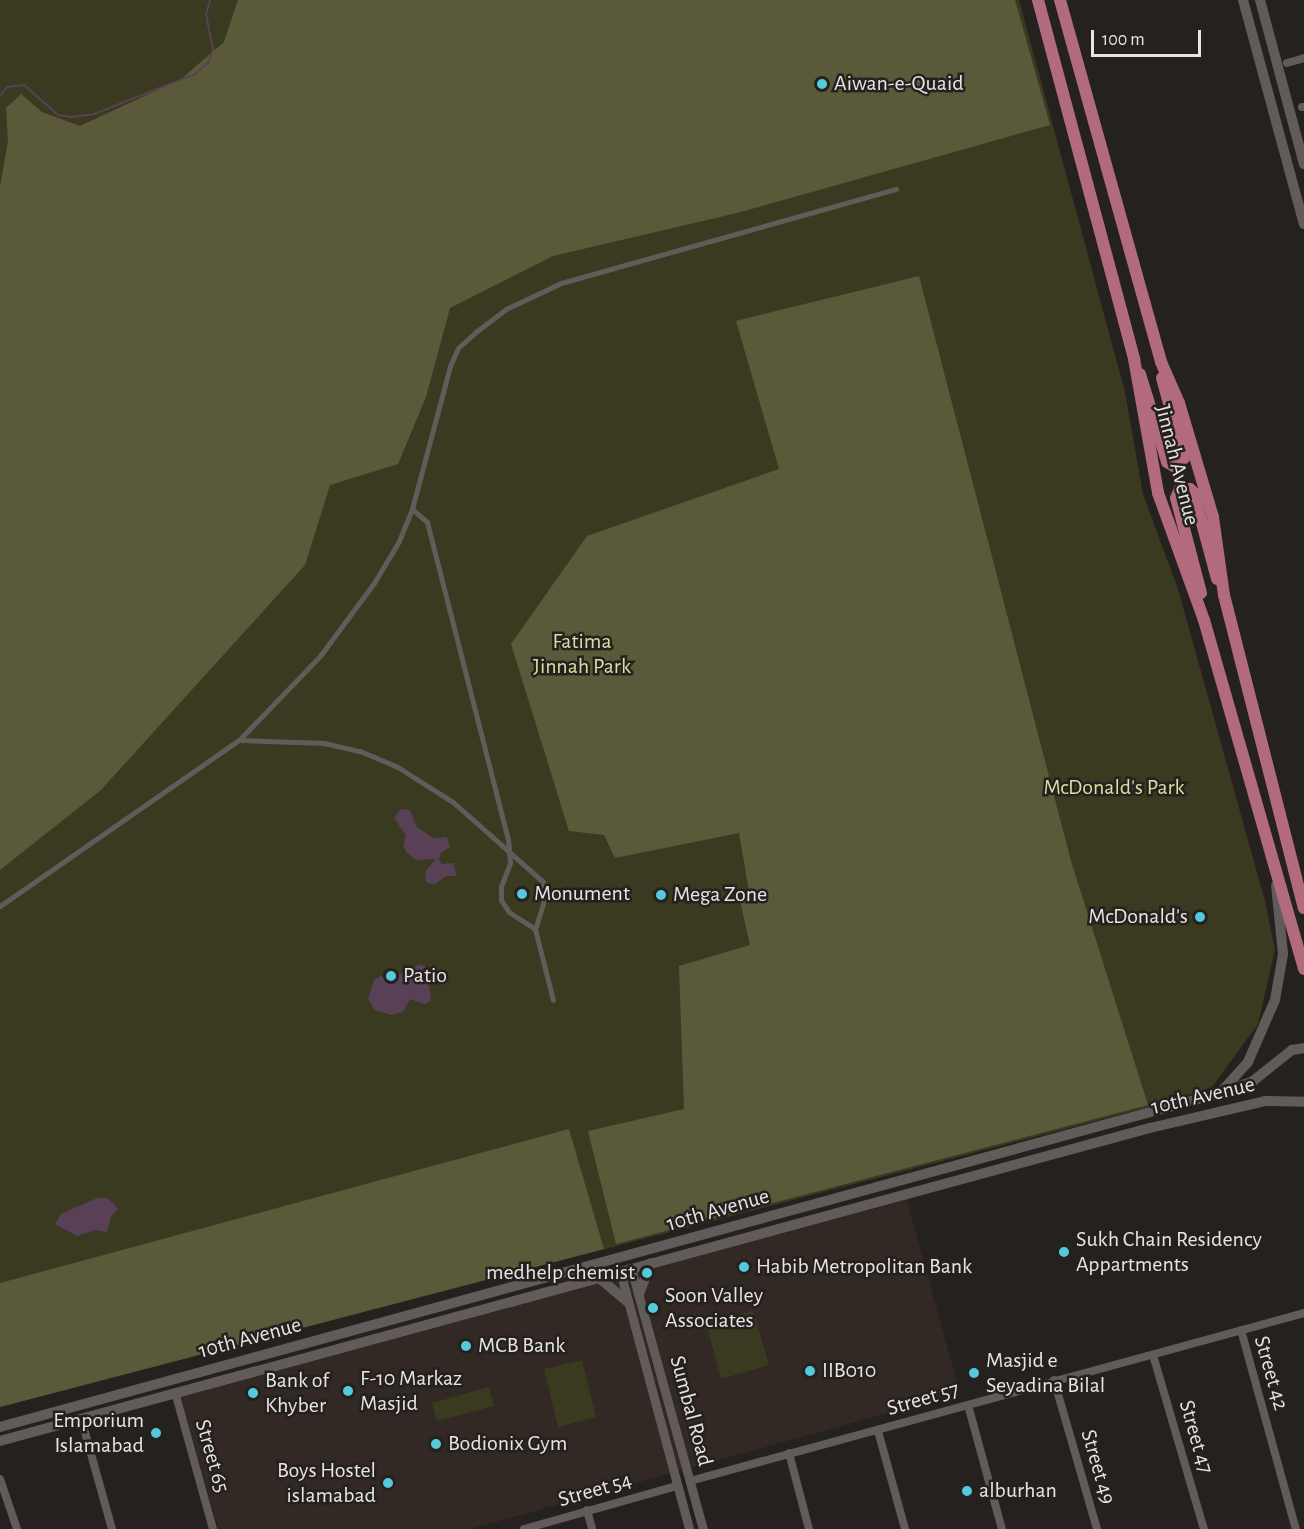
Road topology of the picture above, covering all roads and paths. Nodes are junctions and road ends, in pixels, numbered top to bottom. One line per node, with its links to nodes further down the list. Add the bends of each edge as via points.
1 (1038, 0): 10 (main road, Jinnah Avenue)
2 (1060, 0): 11 (main road, Jinnah Avenue)
3 (1243, 0): 9 (main road)
4 (1260, 0): 7 (main road)
5 (1304, 58): 6 (street)
6 (1287, 63)
7 (1304, 164)
8 (896, 189): 12 (street, via 561,283 506,309 458,348 442,389)
9 (1304, 224)
10 (1134, 359): 11 (main road, via 1149,395 1167,462 1174,466 1184,458 1162,382); 14 (main road, Jinnah Avenue, via 1158,494)
11 (1161, 362): 13 (main road, Jinnah Avenue, via 1179,403 1213,517)
12 (412, 509): 15 (street, via 399,542 374,583 320,656); 16 (street, via 427,522)
13 (1224, 595): 14 (main road, via 1194,493 1180,489 1176,498 1204,605); 19 (main road, Jinnah Avenue)
14 (1204, 620): 17 (main road, Jinnah Avenue)
15 (239, 740): 16 (street, via 324,743 360,751 396,766 453,802); 18 (street)
16 (510, 854): 20 (street, via 501,900 509,912); 20 (street, via 543,882 545,897)
17 (1275, 876): 21 (main road, Jinnah Avenue); 24 (main road, 10th Avenue, via 1283,943 1280,981 1248,1062)
18 (0, 906)
19 (1304, 908)
20 (534, 929): 22 (street)
21 (1304, 969)
22 (553, 1000)
23 (1304, 1048): 24 (main road, via 1292,1050 1252,1081)
24 (1220, 1093): 28 (main road, 10th Avenue)
25 (1304, 1096): 26 (main road)
26 (1284, 1099): 27 (main road, 10th Avenue); 29 (main road, 10th Avenue, via 1150,1128)
27 (1304, 1102)
28 (975, 1160): 29 (main road); 34 (main road, 10th Avenue)
29 (979, 1174): 30 (main road, 10th Avenue)
30 (651, 1263): 31 (main road, 10th Avenue); 33 (main road)
31 (625, 1269): 32 (main road, 10th Avenue); 33 (street, Sumbal Road); 35 (street, Sumbal Road)
32 (598, 1277): 35 (main road); 36 (main road, 10th Avenue)
33 (639, 1294): 51 (street, Sumbal Road)
34 (480, 1296): 36 (main road); 39 (main road, 10th Avenue)
35 (627, 1300): 52 (street, Sumbal Road)
36 (482, 1308): 41 (main road, 10th Avenue)
37 (1304, 1313): 38 (street, Street 57)
38 (1241, 1330): 40 (street, Street 57); 66 (street, Street 42)
39 (265, 1354): 41 (main road); 46 (main road, 10th Avenue)
40 (1153, 1355): 42 (street, Street 57); 65 (street, Street 47)
41 (268, 1366): 43 (main road, 10th Avenue)
42 (1054, 1380): 44 (street, Street 57); 64 (street, Street 49)
43 (175, 1392): 45 (main road, 10th Avenue); 56 (street, Street 65)
44 (968, 1405): 47 (street, Street 57); 63 (street)
45 (81, 1418): 48 (main road, 10th Avenue); 55 (street)
46 (0, 1426)
47 (878, 1431): 49 (street, Street 57); 62 (street)
48 (0, 1441)
49 (789, 1454): 51 (street, Street 57); 61 (street)
50 (0, 1479): 54 (street)
51 (690, 1481): 60 (street, Sumbal Road)
52 (677, 1486): 53 (street, Street 54); 59 (street, Sumbal Road)
53 (587, 1510): 57 (street, Street 54); 58 (street)
54 (17, 1529)
55 (112, 1529)
56 (213, 1529)
57 (524, 1529)
58 (592, 1529)
59 (689, 1529)
60 (703, 1529)
61 (809, 1529)
62 (905, 1529)
63 (1002, 1529)
64 (1097, 1529)
65 (1204, 1529)
66 (1296, 1529)

